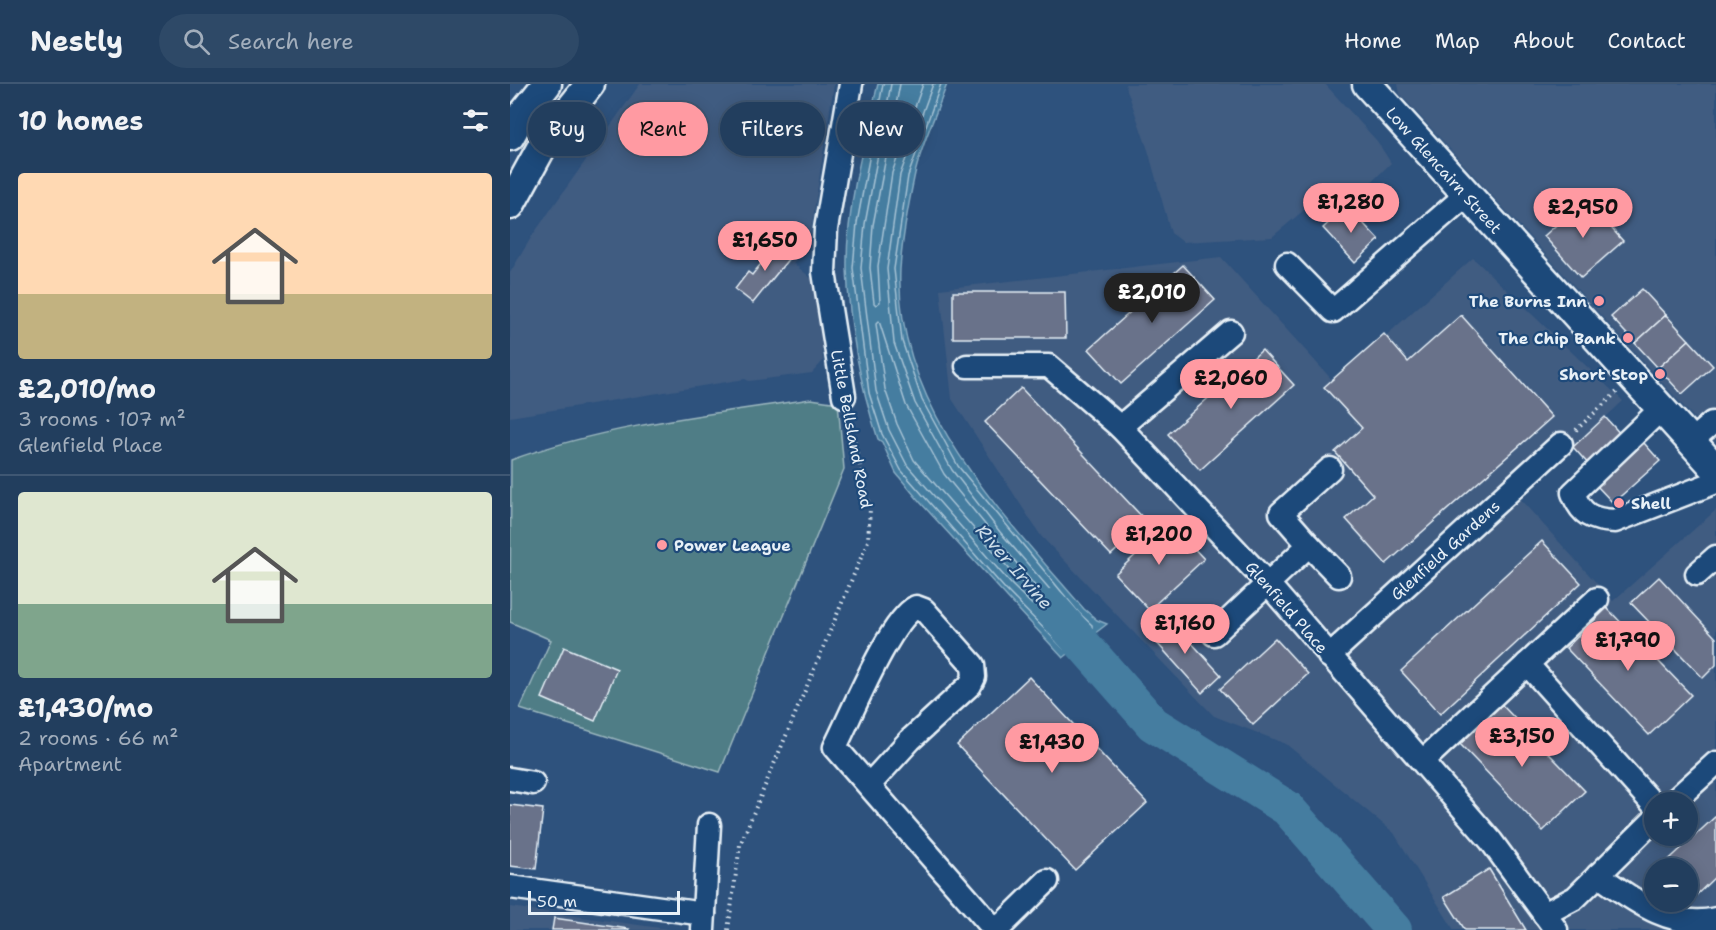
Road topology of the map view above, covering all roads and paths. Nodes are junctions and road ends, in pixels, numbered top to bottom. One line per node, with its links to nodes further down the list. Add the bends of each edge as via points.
1 (547, 84): 5 (main road)
2 (590, 84): 7 (main road, via 545,141)
3 (851, 84): 12 (street, Little Bellsland Road, via 826,229 824,272)
4 (1367, 84): 6 (main road, Low Glencairn Street)
5 (510, 136)
6 (1466, 195): 8 (street, via 1333,311); 11 (main road, Low Glencairn Street)
7 (510, 205)
8 (1287, 264)
9 (1232, 332): 15 (street)
10 (967, 366): 15 (street, Glenfield Place, via 1049,366)
11 (1632, 377): 13 (main road, Low Glencairn Street); 17 (path)
12 (844, 396): 45 (path, Little Bellsland Road, via 870,509 868,541 740,845)
13 (1661, 409): 16 (main road, Low Glencairn Street); 20 (street, via 1573,493 1578,508 1597,520 1615,521)
14 (1712, 423): 16 (street)
15 (1120, 427): 25 (street, Glenfield Place)
16 (1691, 441): 19 (main road, Low Glencairn Street)
17 (1561, 444): 28 (street, Glenfield Gardens)
18 (1330, 469): 21 (street, via 1281,513)
19 (1716, 469)
20 (1716, 482)
21 (1309, 545): 24 (street); 25 (street)
22 (1716, 557): 23 (street)
23 (1698, 574)
24 (1339, 576)
25 (1268, 584): 27 (street); 28 (street, Glenfield Place)
26 (1597, 599): 29 (street)
27 (1214, 634)
28 (1329, 656): 30 (street, Glenfield Place)
29 (1527, 664): 30 (street); 36 (street)
30 (1424, 761): 44 (street, Glenfield Place, via 1491,841)
31 (1716, 763): 35 (street)
32 (510, 779): 33 (street)
33 (533, 783)
34 (870, 785): 34 (street, via 910,740 970,686 974,677 973,665 924,610 916,607 902,617 887,640 835,747); 46 (street)
35 (1684, 792)
36 (1644, 795)
37 (709, 825): 43 (street)
38 (1644, 830): 39 (street)
39 (1598, 875): 42 (street, via 1651,913 1694,925); 44 (street)
40 (1047, 881): 46 (street)
41 (510, 887): 43 (street)
42 (1716, 919)
43 (704, 922)
44 (1550, 922)
45 (728, 930)
46 (996, 930)

